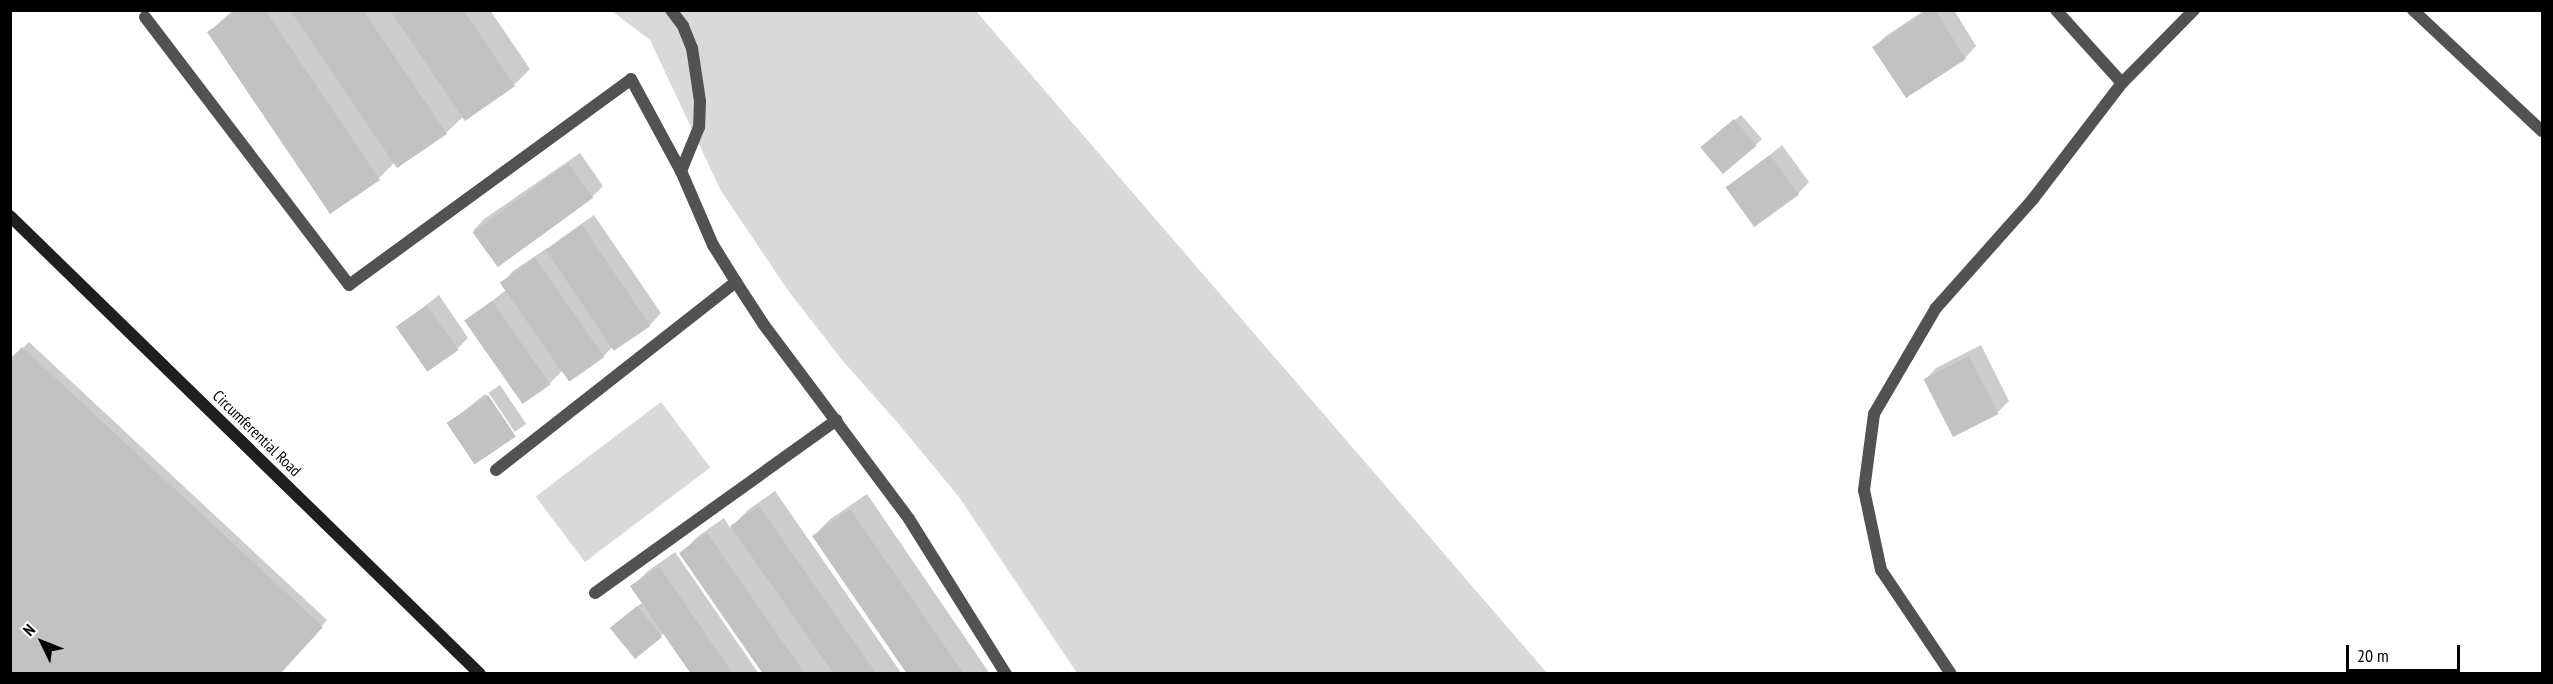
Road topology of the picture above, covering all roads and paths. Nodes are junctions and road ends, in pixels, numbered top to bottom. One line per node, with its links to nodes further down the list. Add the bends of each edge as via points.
1 (671, 10): 8 (street, via 692,48 700,101 699,127)
2 (2056, 10): 6 (street)
3 (2194, 10): 6 (street)
4 (2413, 10): 7 (street)
5 (144, 17): 8 (street, via 349,285 631,79)
6 (2121, 83): 16 (street, via 2033,199 1936,308 1874,414 1864,490 1881,570)
7 (2542, 130)
8 (681, 171): 10 (street, via 713,244)
9 (10, 216): 14 (main road, Circumferential Road)
10 (736, 282): 11 (street); 12 (street)
11 (837, 420): 13 (street); 15 (street, via 909,519)
12 (496, 470)
13 (595, 593)
14 (480, 674)
15 (1006, 674)
16 (1951, 674)

